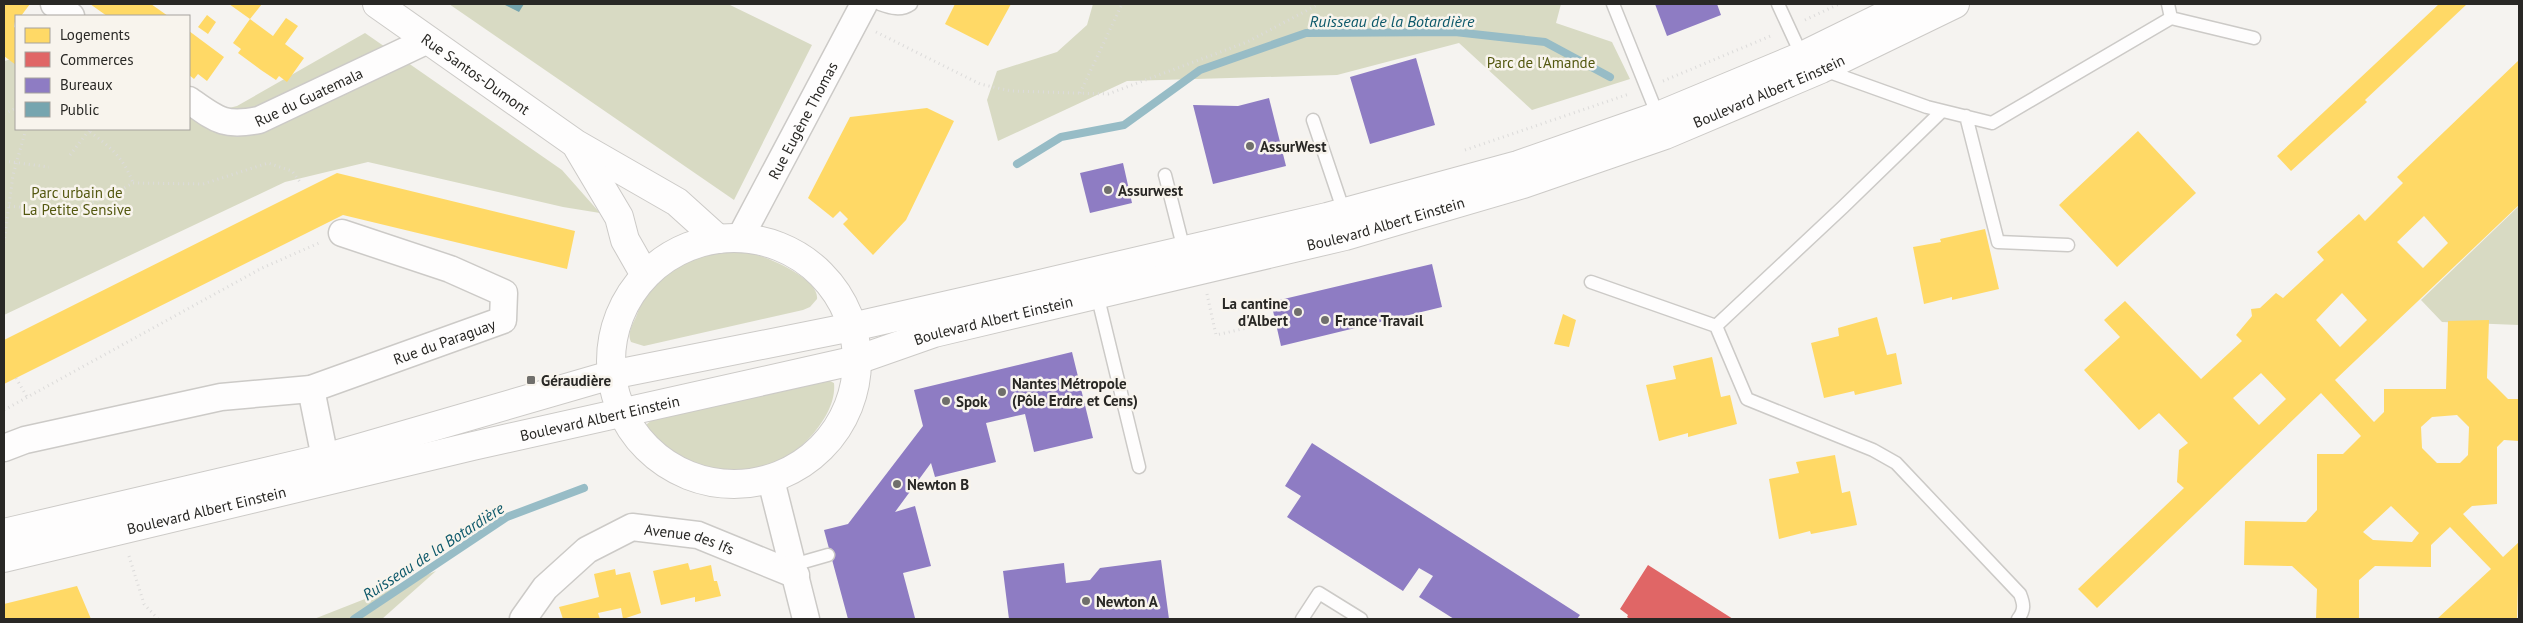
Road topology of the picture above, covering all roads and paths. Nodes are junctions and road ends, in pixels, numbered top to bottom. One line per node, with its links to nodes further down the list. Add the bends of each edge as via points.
1 (54, 4): 13 (street)
2 (378, 4): 17 (main road, Rue Santos-Dumont)
3 (864, 4): 39 (street, Rue Eugène Thomas)
4 (880, 4): 5 (lane, via 893,8)
5 (912, 4)
6 (1122, 4): 19 (path)
7 (1319, 4): 19 (path, via 1246,42 1108,94)
8 (1613, 4): 22 (lane)
9 (1778, 4): 18 (lane)
10 (1908, 4): 18 (main road, Boulevard Albert Einstein)
11 (1956, 4): 18 (main road, Boulevard Albert Einstein)
12 (2168, 4): 14 (lane)
13 (70, 15)
14 (2171, 18): 16 (lane); 23 (lane, via 1992,123)
15 (876, 32): 19 (path, via 980,84 1011,91)
16 (2254, 38)
17 (428, 40): 20 (street, Rue du Guatemala, via 259,120 237,125 220,121); 28 (main road, Rue Santos-Dumont)
18 (1812, 62): 21 (lane); 22 (main road, Boulevard Albert Einstein); 42 (main road, Boulevard Albert Einstein, via 1665,135 1523,184 1345,236)
19 (1080, 93)
20 (190, 101)
21 (1942, 110): 23 (lane); 47 (lane)
22 (1658, 116): 37 (main road, Boulevard Albert Einstein, via 1518,165)
23 (1966, 116): 41 (lane, via 1998,242)
24 (1313, 120): 37 (lane)
25 (26, 130): 31 (path)
26 (87, 130): 29 (path)
27 (89, 130): 35 (path, via 127,165)
28 (576, 144): 39 (main road, Rue Santos-Dumont, via 677,202); 43 (main road, Rue Santos-Dumont, via 619,217 625,240)
29 (70, 155)
30 (4, 161): 31 (path)
31 (15, 163): 32 (path); 36 (path)
32 (49, 167)
33 (1165, 175): 42 (lane)
34 (300, 182): 35 (path, via 292,171 268,163 203,184)
35 (133, 183): 36 (path, via 78,208 45,210)
36 (9, 206): 40 (path)
37 (1344, 212): 42 (main road, Boulevard Albert Einstein)
38 (342, 233): 52 (street, Rue du Paraguay, via 450,269 504,293 503,320); 53 (path, via 262,268)
39 (729, 238): 43 (main road, via 697,243 680,250); 48 (main road, via 772,244 803,259 840,298)
40 (4, 243)
41 (2068, 245)
42 (1193, 260): 45 (main road, Boulevard Albert Einstein); 46 (path, via 1216,335); 48 (main road, Boulevard Albert Einstein)
43 (646, 275): 50 (main road, via 632,292 619,318 612,347)
44 (1591, 282): 47 (lane)
45 (1097, 294): 49 (main road, Boulevard Albert Einstein, via 934,333); 58 (lane)
46 (1264, 324)
47 (1716, 326): 70 (lane, via 1748,400 1873,450 1896,463 2020,594 2024,603)
48 (852, 327): 49 (main road); 50 (main road, Boulevard Albert Einstein)
49 (857, 360): 55 (main road, Boulevard Albert Einstein); 59 (main road, via 854,391 842,421 819,448 793,469)
50 (611, 375): 55 (main road); 57 (main road, Boulevard Albert Einstein)
51 (16, 378): 53 (path)
52 (311, 389): 56 (street, Rue du Paraguay, via 221,396 25,440); 57 (street)
53 (27, 396): 54 (path)
54 (4, 410)
55 (622, 413): 59 (main road, via 640,442 678,472 716,484 751,484); 63 (main road, Boulevard Albert Einstein)
56 (4, 448)
57 (325, 458): 60 (main road, Boulevard Albert Einstein)
58 (1139, 467)
59 (770, 480): 64 (street)
60 (4, 533)
61 (128, 553): 65 (path, via 144,604)
62 (828, 555): 64 (lane)
63 (4, 558)
64 (795, 570): 66 (street, Avenue des Ifs, via 698,535 632,527 587,550 545,588); 67 (street)
65 (158, 619)
66 (523, 619)
67 (806, 619)
68 (1302, 619): 69 (lane, via 1319,593)
69 (1361, 619)
70 (2018, 619)

